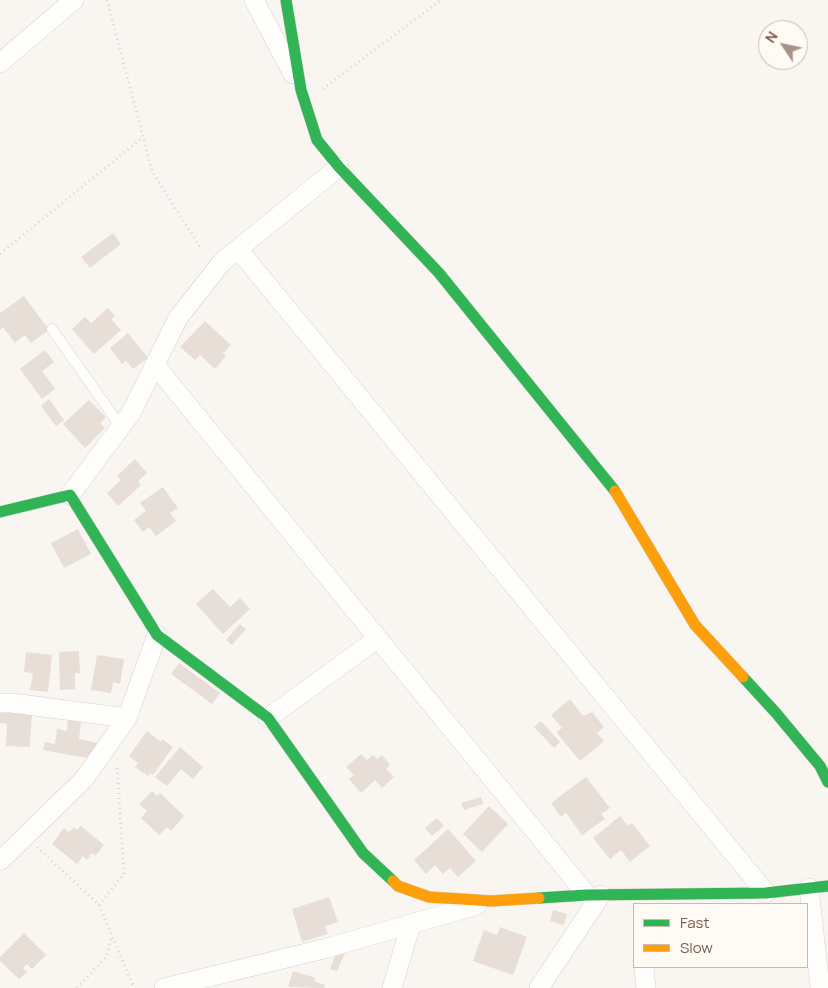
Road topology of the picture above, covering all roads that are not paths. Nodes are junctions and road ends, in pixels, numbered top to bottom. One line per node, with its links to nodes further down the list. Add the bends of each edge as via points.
1 (74, 0): 4 (street)
2 (254, 0): 5 (street)
3 (286, 0): 5 (street)
4 (0, 63)
5 (303, 97): 6 (street, via 317,140)
6 (339, 167): 7 (street); 18 (street, via 439,273 620,496 695,625 776,713 820,766)
7 (238, 249): 9 (street, via 222,262 178,318); 22 (street)
8 (52, 329): 10 (lane)
9 (155, 365): 10 (street, via 131,413); 14 (street)
10 (120, 427): 11 (street)
11 (70, 495): 12 (street); 13 (street)
12 (0, 512)
13 (157, 635): 16 (street); 17 (street)
14 (378, 639): 17 (street); 23 (street)
15 (0, 703): 16 (street)
16 (127, 718): 19 (street, via 84,779)
17 (268, 718): 25 (street, via 363,853 398,886 429,896)
18 (828, 782)
19 (0, 861)
20 (828, 886): 21 (street)
21 (809, 888): 22 (street); 32 (street)
22 (766, 893): 24 (street)
23 (594, 895): 24 (street); 25 (street); 30 (street)
24 (635, 899)
25 (491, 901): 26 (street)
26 (411, 924): 28 (street); 29 (street)
27 (644, 968): 31 (street)
28 (164, 988)
29 (392, 988)
30 (539, 988)
31 (646, 988)
32 (820, 988)

